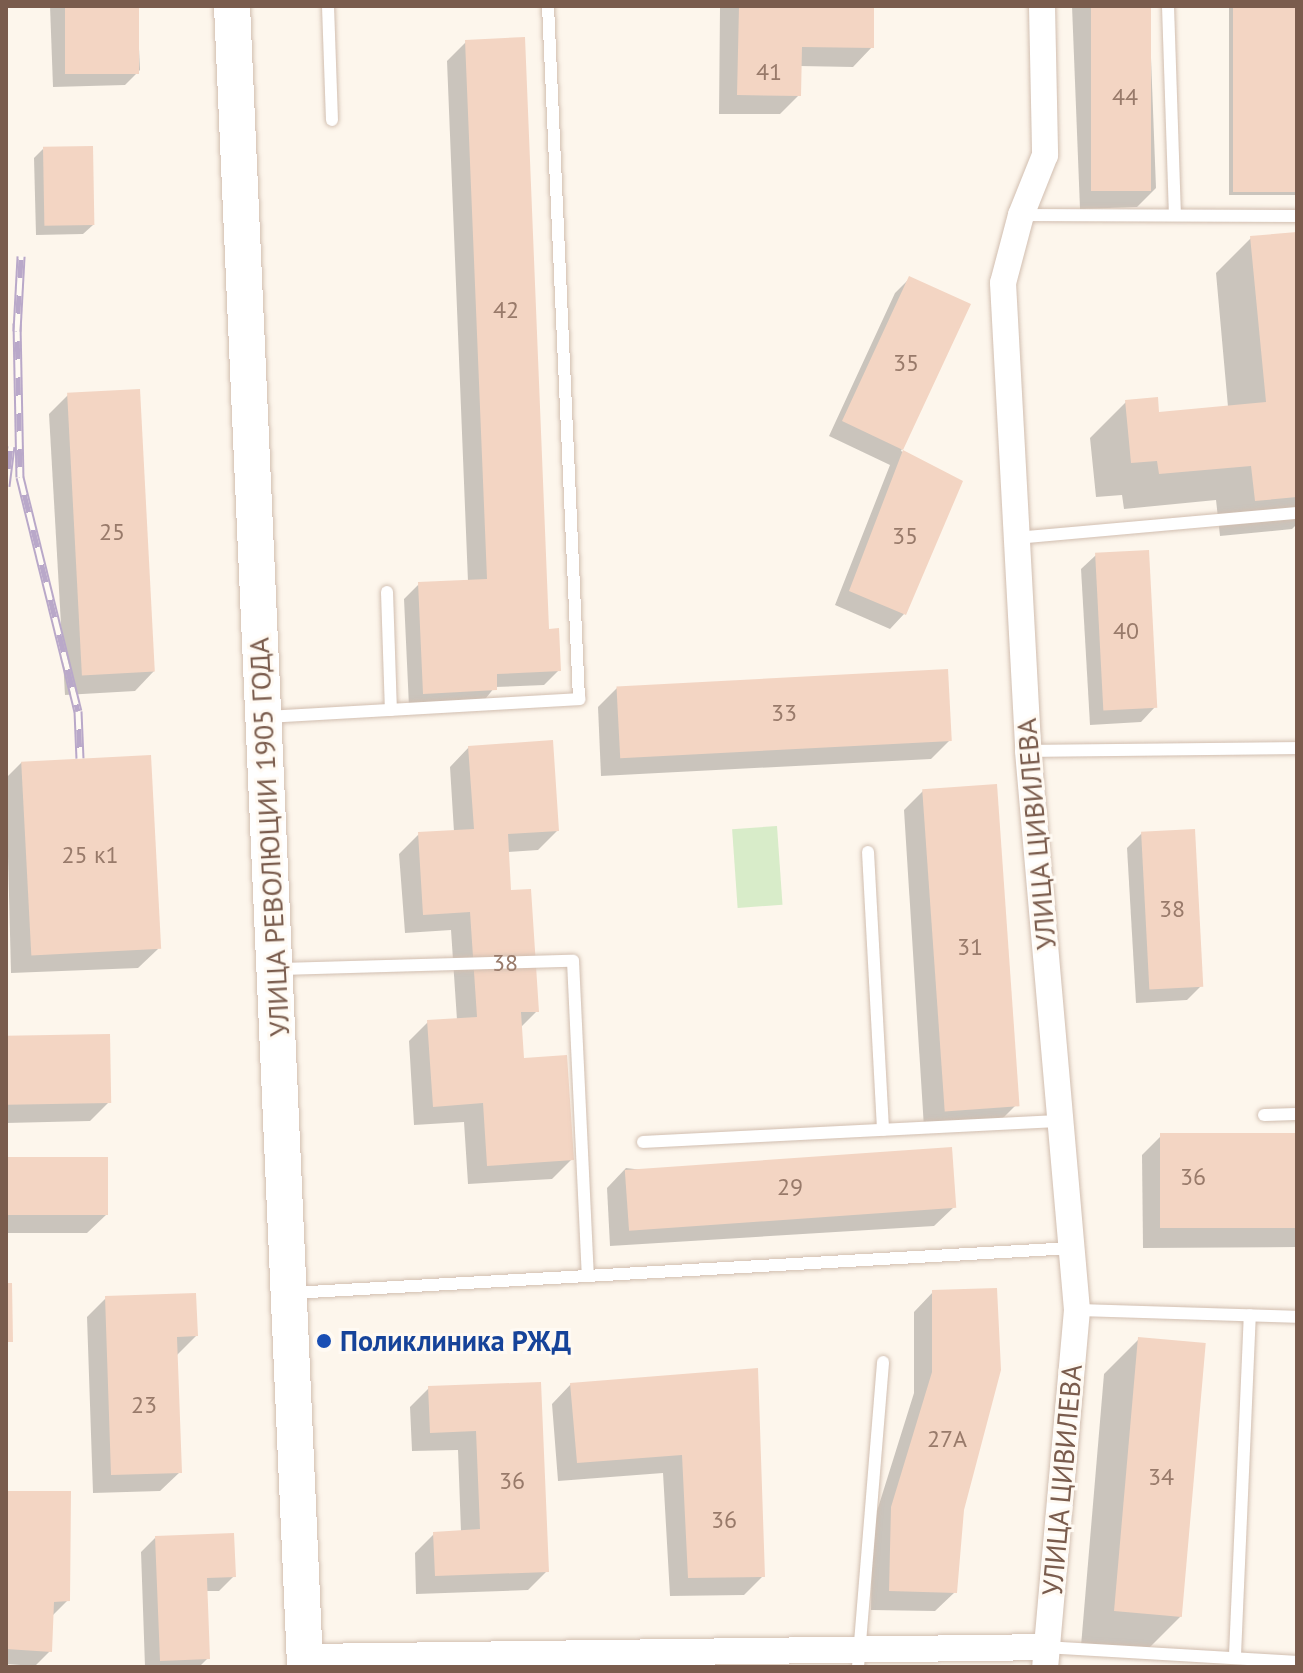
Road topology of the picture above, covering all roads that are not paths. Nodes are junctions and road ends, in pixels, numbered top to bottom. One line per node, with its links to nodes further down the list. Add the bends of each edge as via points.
1 (232, 6): 14 (main road, УЛИЦА РЕВОЛЮЦИИ 1905 ГОДА)
2 (328, 6): 6 (lane)
3 (548, 6): 13 (lane, via 579,699)
4 (1042, 6): 7 (street, УЛИЦА ЦИВИЛЕВА, via 1045,155)
5 (1168, 6): 8 (lane)
6 (332, 120)
7 (1021, 215): 8 (lane); 11 (street, УЛИЦА ЦИВИЛЕВА, via 1003,283)
8 (1175, 215): 9 (lane)
9 (1297, 216)
10 (1297, 513): 11 (lane)
11 (1016, 538): 16 (street, УЛИЦА ЦИВИЛЕВА)
12 (387, 592): 13 (lane)
13 (391, 710): 14 (lane)
14 (263, 718): 18 (main road, УЛИЦА РЕВОЛЮЦИИ 1905 ГОДА)
15 (1297, 748): 16 (lane)
16 (1028, 751): 21 (street, УЛИЦА ЦИВИЛЕВА)
17 (868, 852): 22 (lane)
18 (275, 969): 25 (lane, via 573,961); 26 (main road, УЛИЦА РЕВОЛЮЦИИ 1905 ГОДА)
19 (1297, 1114): 20 (lane)
20 (1264, 1115)
21 (1061, 1121): 22 (lane); 24 (street, УЛИЦА ЦИВИЛЕВА)
22 (883, 1130): 23 (lane)
23 (643, 1142)
24 (1072, 1248): 25 (lane); 27 (street, УЛИЦА ЦИВИЛЕВА)
25 (588, 1275): 26 (lane)
26 (289, 1293): 37 (main road, УЛИЦА РЕВОЛЮЦИИ 1905 ГОДА)
27 (1077, 1310): 28 (lane); 32 (street, УЛИЦА ЦИВИЛЕВА)
28 (1250, 1315): 29 (lane); 31 (lane)
29 (1297, 1317)
30 (883, 1362): 34 (lane)
31 (1235, 1655): 32 (lane); 38 (lane)
32 (1046, 1657): 34 (street)
33 (750, 1658): 34 (street); 36 (street)
34 (859, 1658)
35 (402, 1660): 36 (street); 37 (street)
36 (518, 1660)
37 (305, 1662)
38 (1297, 1662)

